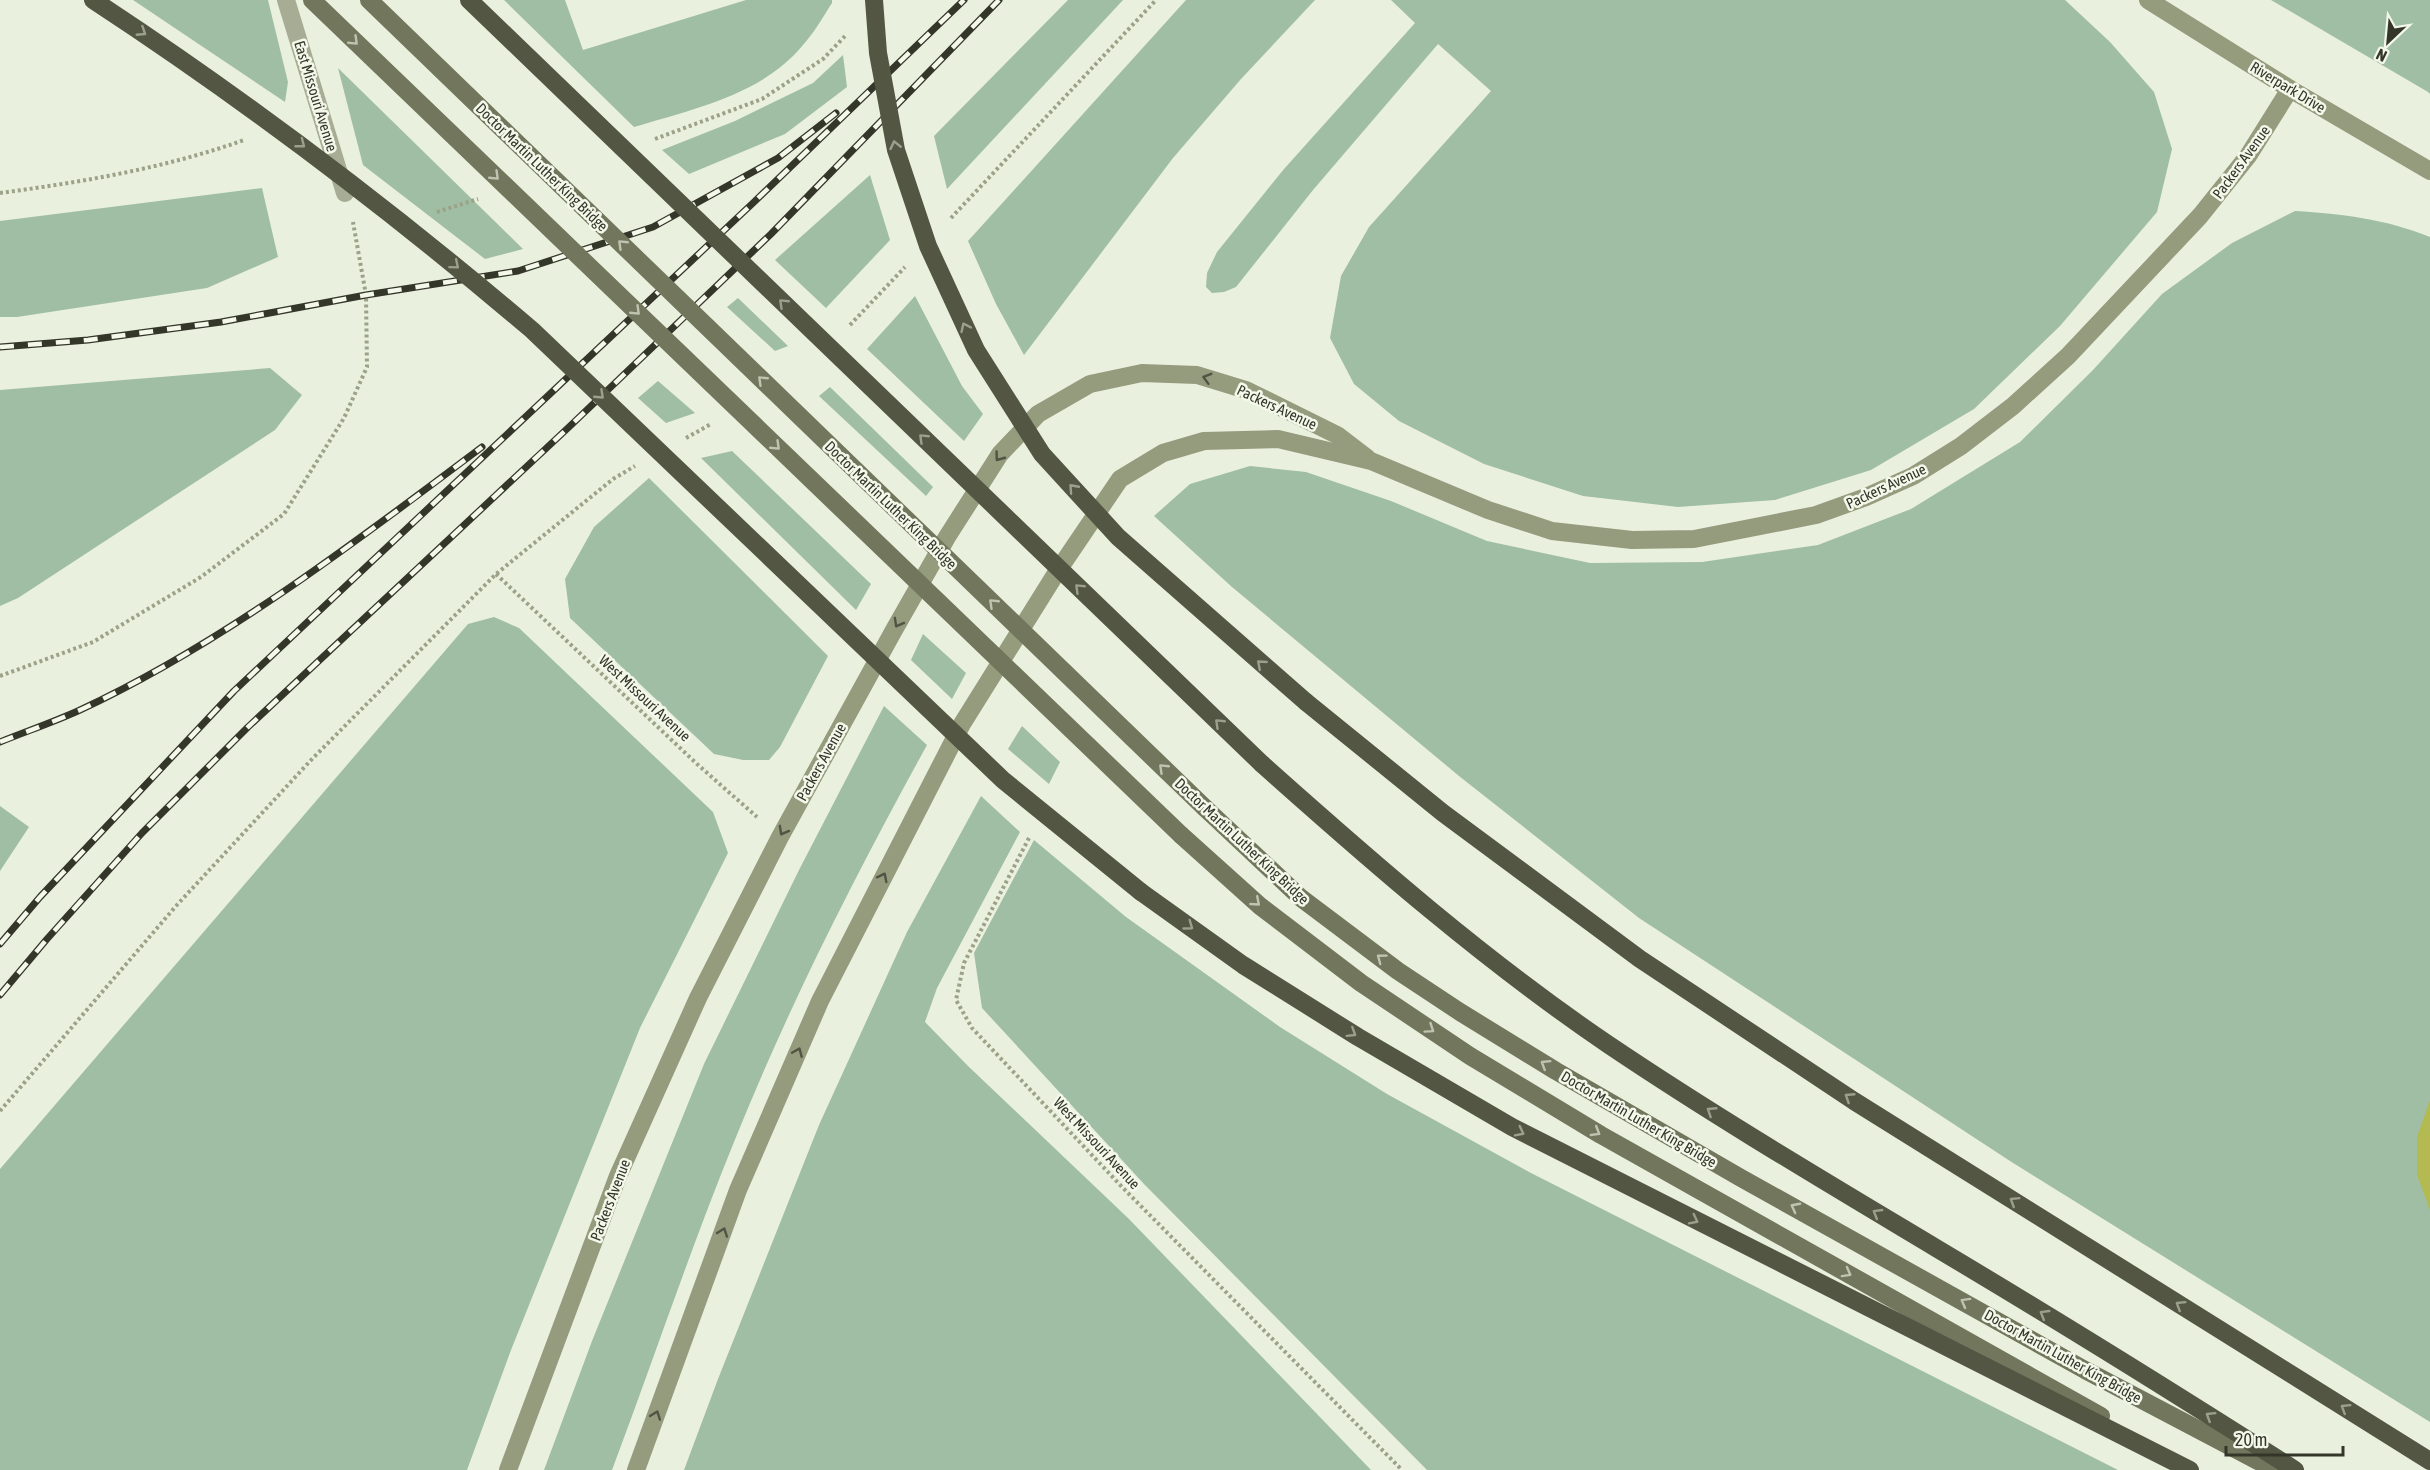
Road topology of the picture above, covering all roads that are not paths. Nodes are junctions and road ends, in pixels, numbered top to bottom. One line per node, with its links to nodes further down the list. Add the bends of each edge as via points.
1 (93, 0): 15 (highway, one-way to 15, bridge, via 288,134 461,270 532,330 1003,780 1141,892 1243,965 1512,1127)
2 (286, 0): 10 (street, East Missouri Avenue)
3 (312, 0): 16 (main road, one-way to 16, bridge, via 1181,835 1269,914 1360,983 1470,1056 1611,1141)
4 (369, 0): 17 (main road, Doctor Martin Luther King Bridge, one-way to 4, bridge, via 2085,1370 1556,1071 1398,971 1302,898)
5 (469, 0): 18 (highway, one-way to 5, bridge, via 1757,1141 1607,1044 1462,937 1262,764)
6 (874, 0): 12 (highway, one-way to 6, bridge, via 1854,1101 1640,958 1443,813 1306,702 1118,537 1042,454 976,350 928,246 896,150 878,53)
7 (2148, 0): 8 (main road, Riverpark Drive)
8 (2290, 89): 9 (main road, Riverpark Drive); 11 (main road, Packers Avenue, via 2248,156 2200,216 2068,356 1961,446 1913,476 1866,497 1816,515 1757,528 1694,539 1632,540 1552,531 1488,510)
9 (2430, 171)
10 (345, 193)
11 (1371, 461): 13 (main road, Packers Avenue, one-way to 13, via 1337,435 1246,390 1197,375 1142,373 1090,384 1038,414 1000,454 947,537 780,837 698,998 618,1176); 14 (main road, Packers Avenue, one-way to 11, via 738,1190 819,1001 962,724 1120,479 1163,453 1204,441 1278,440)
12 (2430, 1461)
13 (508, 1470)
14 (636, 1470)
15 (2190, 1470)
16 (2197, 1470)
17 (2275, 1470)
18 (2295, 1470)

